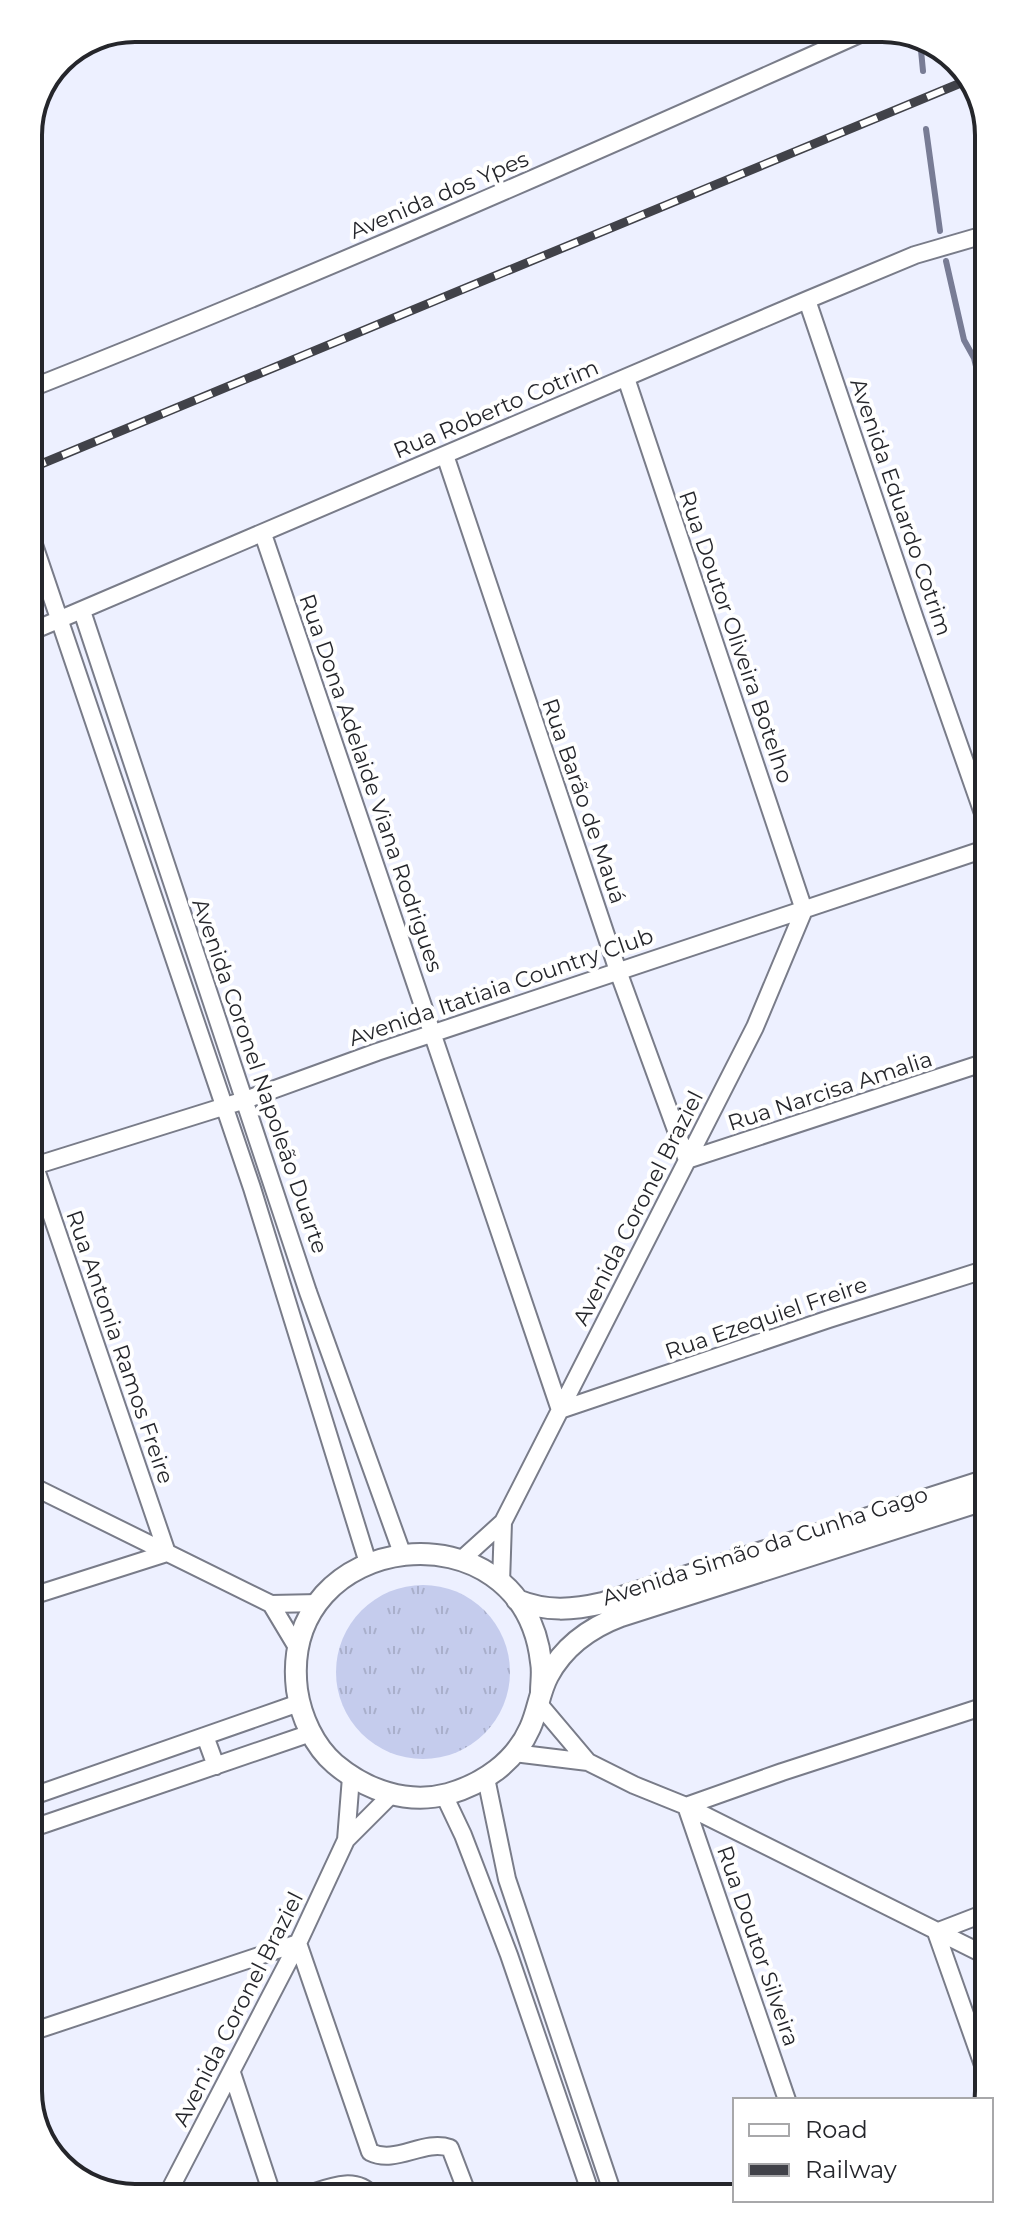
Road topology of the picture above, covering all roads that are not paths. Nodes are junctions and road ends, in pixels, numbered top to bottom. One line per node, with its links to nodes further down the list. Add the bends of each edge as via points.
1 (842, 42): 5 (street, Avenida dos Ypes, via 299,280)
2 (975, 238): 3 (street, Rua Roberto Cotrim, via 915,255)
3 (807, 300): 4 (street, Rua Roberto Cotrim); 12 (street, Avenida Eduardo Cotrim)
4 (626, 378): 6 (street, Rua Roberto Cotrim); 14 (street, Rua Doutor Oliveira Botelho)
5 (42, 384)
6 (445, 455): 7 (street, Rua Roberto Cotrim); 15 (street, Rua Barão de Mauá)
7 (263, 534): 9 (street, Rua Roberto Cotrim); 16 (street, Rua Dona Adelaide Viana Rodrigues)
8 (42, 570): 10 (street, Avenida Coronel Napoleão Duarte)
9 (82, 611): 10 (street, Rua Roberto Cotrim); 18 (street, Avenida Coronel Napoleão Duarte)
10 (58, 620): 11 (street, Rua Roberto Cotrim); 19 (street, Avenida Coronel Napoleão Duarte)
11 (42, 627)
12 (975, 790)
13 (975, 852): 14 (street, Avenida Itatiaia Country Club)
14 (804, 910): 15 (street, Avenida Itatiaia Country Club); 21 (street, Avenida Coronel Braziel, via 755,1027)
15 (618, 971): 16 (street, Avenida Itatiaia Country Club); 21 (street, Rua Barão de Mauá)
16 (434, 1034): 18 (street, Avenida Itatiaia Country Club); 24 (street, Rua Dona Adelaide Viana Rodrigues)
17 (975, 1066): 21 (street, Rua Narcisa Amalia)
18 (245, 1100): 19 (street, Avenida Itatiaia Country Club); 31 (street, Avenida Coronel Napoleão Duarte)
19 (223, 1106): 20 (street, Avenida Itatiaia Country Club); 33 (street, Avenida Coronel Napoleão Duarte)
20 (42, 1159)
21 (687, 1160): 24 (street, Avenida Coronel Braziel)
22 (42, 1191): 30 (street, Rua Antonia Ramos Freire)
23 (975, 1273): 24 (street, Rua Ezequiel Freire)
24 (560, 1410): 29 (street, Avenida Coronel Braziel)
25 (975, 1486): 28 (street, Avenida Simão da Cunha Gago)
26 (42, 1491): 30 (street)
27 (975, 1501): 28 (street, Avenida Simão da Cunha Gago)
28 (928, 1509): 39 (street, Avenida Simão da Cunha Gago)
29 (503, 1522): 32 (street, Avenida Coronel Braziel); 34 (street, Avenida Coronel Braziel)
30 (167, 1553): 35 (street); 38 (street)
31 (402, 1553): 32 (street); 33 (street)
32 (461, 1560): 34 (street)
33 (368, 1563): 37 (street, via 341,1579)
34 (501, 1583): 36 (street)
35 (42, 1593)
36 (517, 1600): 39 (street, Avenida Simão da Cunha Gago, via 534,1608); 41 (street, via 535,1633)
37 (319, 1603): 38 (street); 40 (street)
38 (271, 1604): 40 (street)
39 (606, 1612): 41 (street, Avenida Simão da Cunha Gago, via 555,1665)
40 (298, 1649): 42 (street)
41 (540, 1698): 46 (street); 47 (street)
42 (299, 1703): 44 (street); 45 (street)
43 (975, 1709): 54 (street)
44 (311, 1733): 48 (street); 49 (street, via 328,1758)
45 (205, 1736): 48 (street); 51 (street)
46 (514, 1753): 47 (street); 50 (street)
47 (588, 1762): 54 (street)
48 (216, 1766): 55 (street)
49 (351, 1777): 52 (street); 56 (street, Avenida Coronel Braziel)
50 (486, 1778): 53 (street); 69 (street, via 507,1879)
51 (42, 1793)
52 (392, 1794): 53 (street); 56 (street, Avenida Coronel Braziel)
53 (444, 1795): 68 (street, via 504,1941)
54 (686, 1806): 58 (street); 64 (street, Rua Doutor Silveira)
55 (42, 1825)
56 (346, 1840): 59 (street, Avenida Coronel Braziel)
57 (975, 1917): 58 (street)
58 (936, 1932): 60 (street); 62 (street)
59 (298, 1943): 61 (street); 63 (street, Avenida Coronel Braziel); 67 (street, via 370,2152 389,2157 432,2146 450,2148)
60 (975, 1950)
61 (42, 2028)
62 (975, 2042)
63 (232, 2073): 65 (street, Avenida Coronel Braziel); 66 (street)
64 (786, 2098)
65 (172, 2184)
66 (269, 2184)
67 (464, 2184)
68 (588, 2184)
69 (610, 2184)

